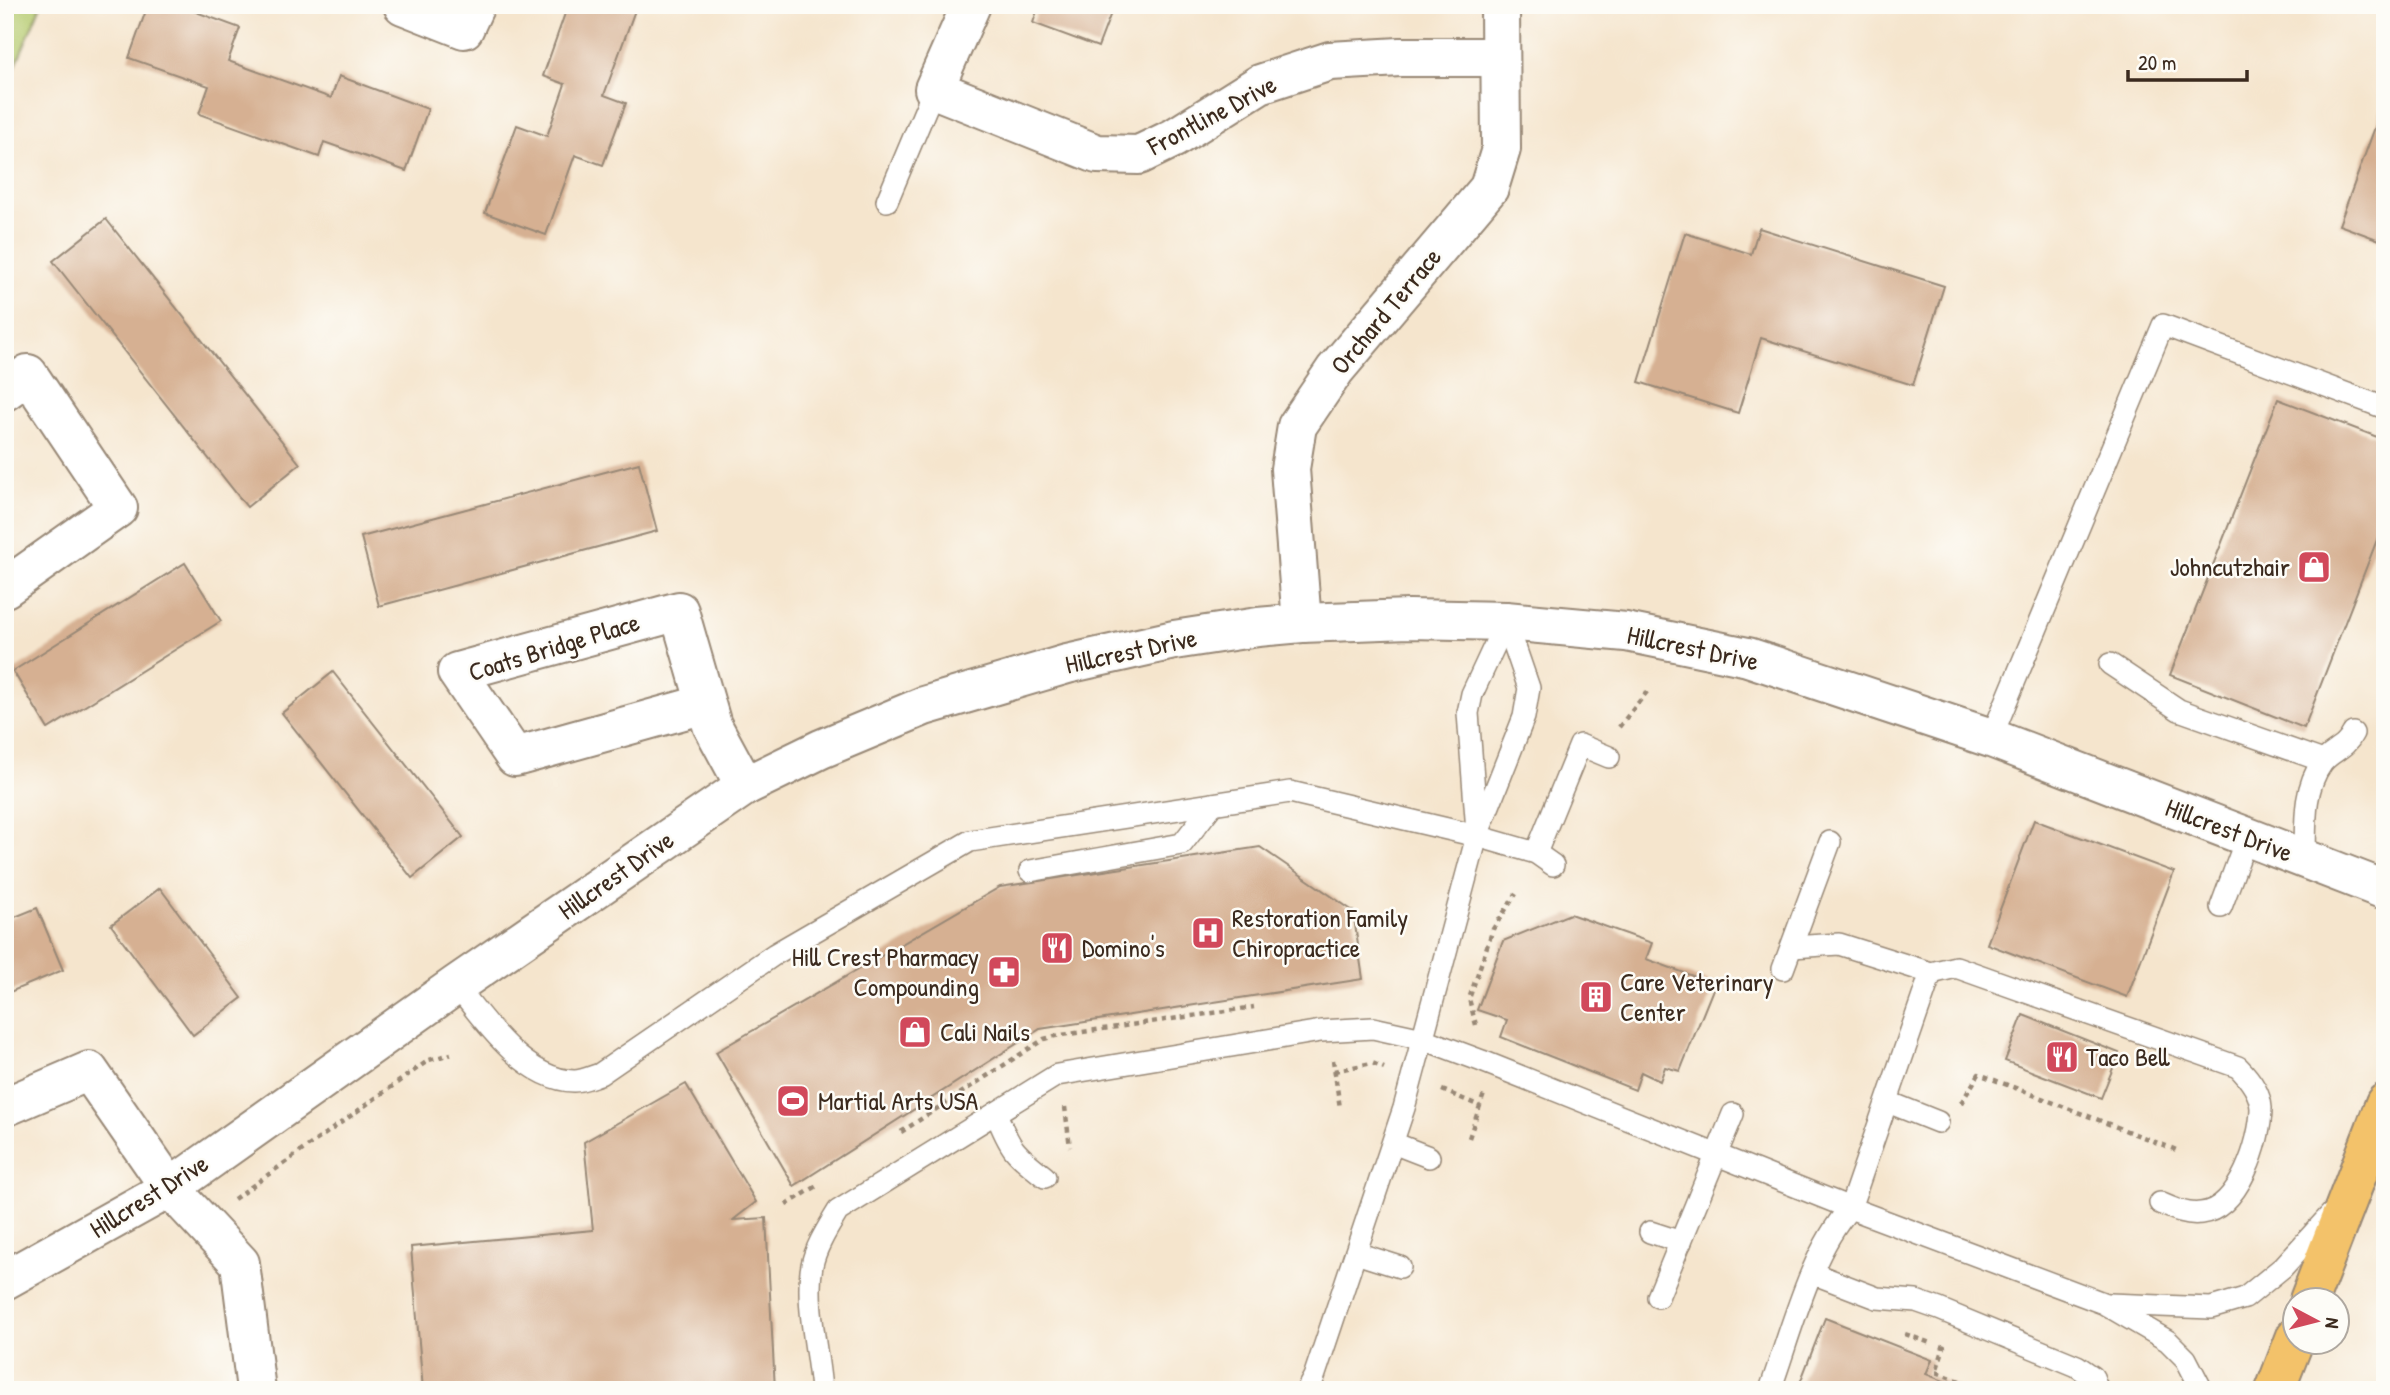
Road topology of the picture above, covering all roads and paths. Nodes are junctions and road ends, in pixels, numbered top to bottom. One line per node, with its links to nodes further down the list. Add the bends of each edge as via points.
1 (403, 5): 2 (street, via 464,29)
2 (475, 5)
3 (971, 5): 6 (street)
4 (1500, 5): 5 (street, Orchard Terrace)
5 (1500, 57): 6 (street, Frontline Drive, via 1330,61 1260,84 1139,155 1097,154); 12 (street, Orchard Terrace, via 1501,149 1489,188 1335,370 1297,426 1290,470)
6 (934, 89): 7 (lane)
7 (887, 201)
8 (5, 391): 10 (street, via 28,374 118,508)
9 (2385, 408): 18 (lane, via 2163,325)
10 (5, 588)
11 (1506, 621): 12 (street, Hillcrest Drive); 18 (street, Hillcrest Drive, via 1626,632 1748,657); 23 (lane, via 1472,694 1468,713); 23 (lane, via 1529,688 1524,717)
12 (1302, 623): 21 (street, Hillcrest Drive, via 1174,640 1067,664 924,706)
13 (2110, 664): 20 (lane, via 2179,710)
14 (1650, 688): 16 (path)
15 (705, 704): 15 (street, Coats Bridge Place, via 679,611 457,672 515,757); 21 (street, Coats Bridge Place)
16 (1619, 727)
17 (2353, 733): 20 (lane, via 2348,744)
18 (1991, 738): 24 (street, Hillcrest Drive)
19 (1609, 757): 23 (lane, via 1580,745 1544,859)
20 (2323, 761): 26 (lane, via 2312,781 2306,808)
21 (745, 786): 34 (street, Hillcrest Drive)
22 (1213, 804): 23 (lane, via 1290,792); 27 (lane, via 1182,844); 34 (lane, via 970,841 775,954 600,1074 576,1081 552,1076 517,1056)
23 (1477, 836): 36 (lane)
24 (2247, 837): 26 (street, Hillcrest Drive); 30 (lane)
25 (1830, 842): 31 (lane)
26 (2305, 859): 28 (street, Hillcrest Drive)
27 (1030, 871)
28 (2385, 890)
29 (1516, 894): 35 (path, via 1493,929 1469,999)
30 (2221, 907)
31 (1792, 947): 32 (lane); 33 (lane, via 1839,944)
32 (1783, 969)
33 (1931, 974): 39 (lane); 55 (lane, via 1956,967 2238,1067 2248,1077 2261,1106 2255,1144 2237,1189 2223,1205 2204,1213 2185,1213)
34 (456, 985): 53 (street, Hillcrest Drive)
35 (1476, 1026)
36 (1423, 1039): 43 (lane, via 1373,1027 1321,1031 1056,1076); 47 (lane); 49 (lane)
37 (451, 1054): 54 (path, via 429,1060)
38 (1486, 1090): 46 (path)
39 (1888, 1102): 45 (lane); 56 (lane)
40 (2385, 1103): 52 (main road)
41 (1959, 1105): 48 (path, via 1979,1074)
42 (5, 1107): 53 (street, via 89,1071)
43 (996, 1113): 51 (lane, via 1007,1143); 69 (lane, via 838,1211 831,1222 813,1262 809,1287)
44 (1733, 1114): 49 (lane)
45 (1938, 1122)
46 (1469, 1138)
47 (1393, 1143): 50 (lane); 59 (lane)
48 (2179, 1152)
49 (1717, 1154): 56 (lane); 58 (lane)
50 (1429, 1157)
51 (1045, 1177)
52 (2352, 1185): 63 (main road); 65 (lane, via 2320,1229 2245,1298 2211,1308)
53 (170, 1188): 62 (street, Hillcrest Drive); 68 (street, via 240,1263)
54 (233, 1199)
55 (2160, 1203)
56 (1850, 1208): 61 (lane, via 1834,1227); 65 (lane)
57 (1650, 1232): 58 (lane)
58 (1681, 1242): 64 (lane)
59 (1356, 1253): 60 (lane); 70 (lane)
60 (1399, 1267)
61 (1812, 1273): 71 (lane); 73 (lane, via 1877,1298 1916,1301 1952,1314 2077,1366 2093,1377)
62 (5, 1280)
63 (2314, 1286)
64 (1658, 1297)
65 (2103, 1303): 74 (lane, via 2168,1341 2186,1359)
66 (1895, 1331): 72 (path, via 1944,1347 1936,1372)
67 (2288, 1356): 75 (main road)
68 (256, 1390)
69 (821, 1390)
70 (1307, 1390)
71 (1770, 1390)
72 (1983, 1390)
73 (2098, 1390)
74 (2202, 1390)
75 (2275, 1390)

